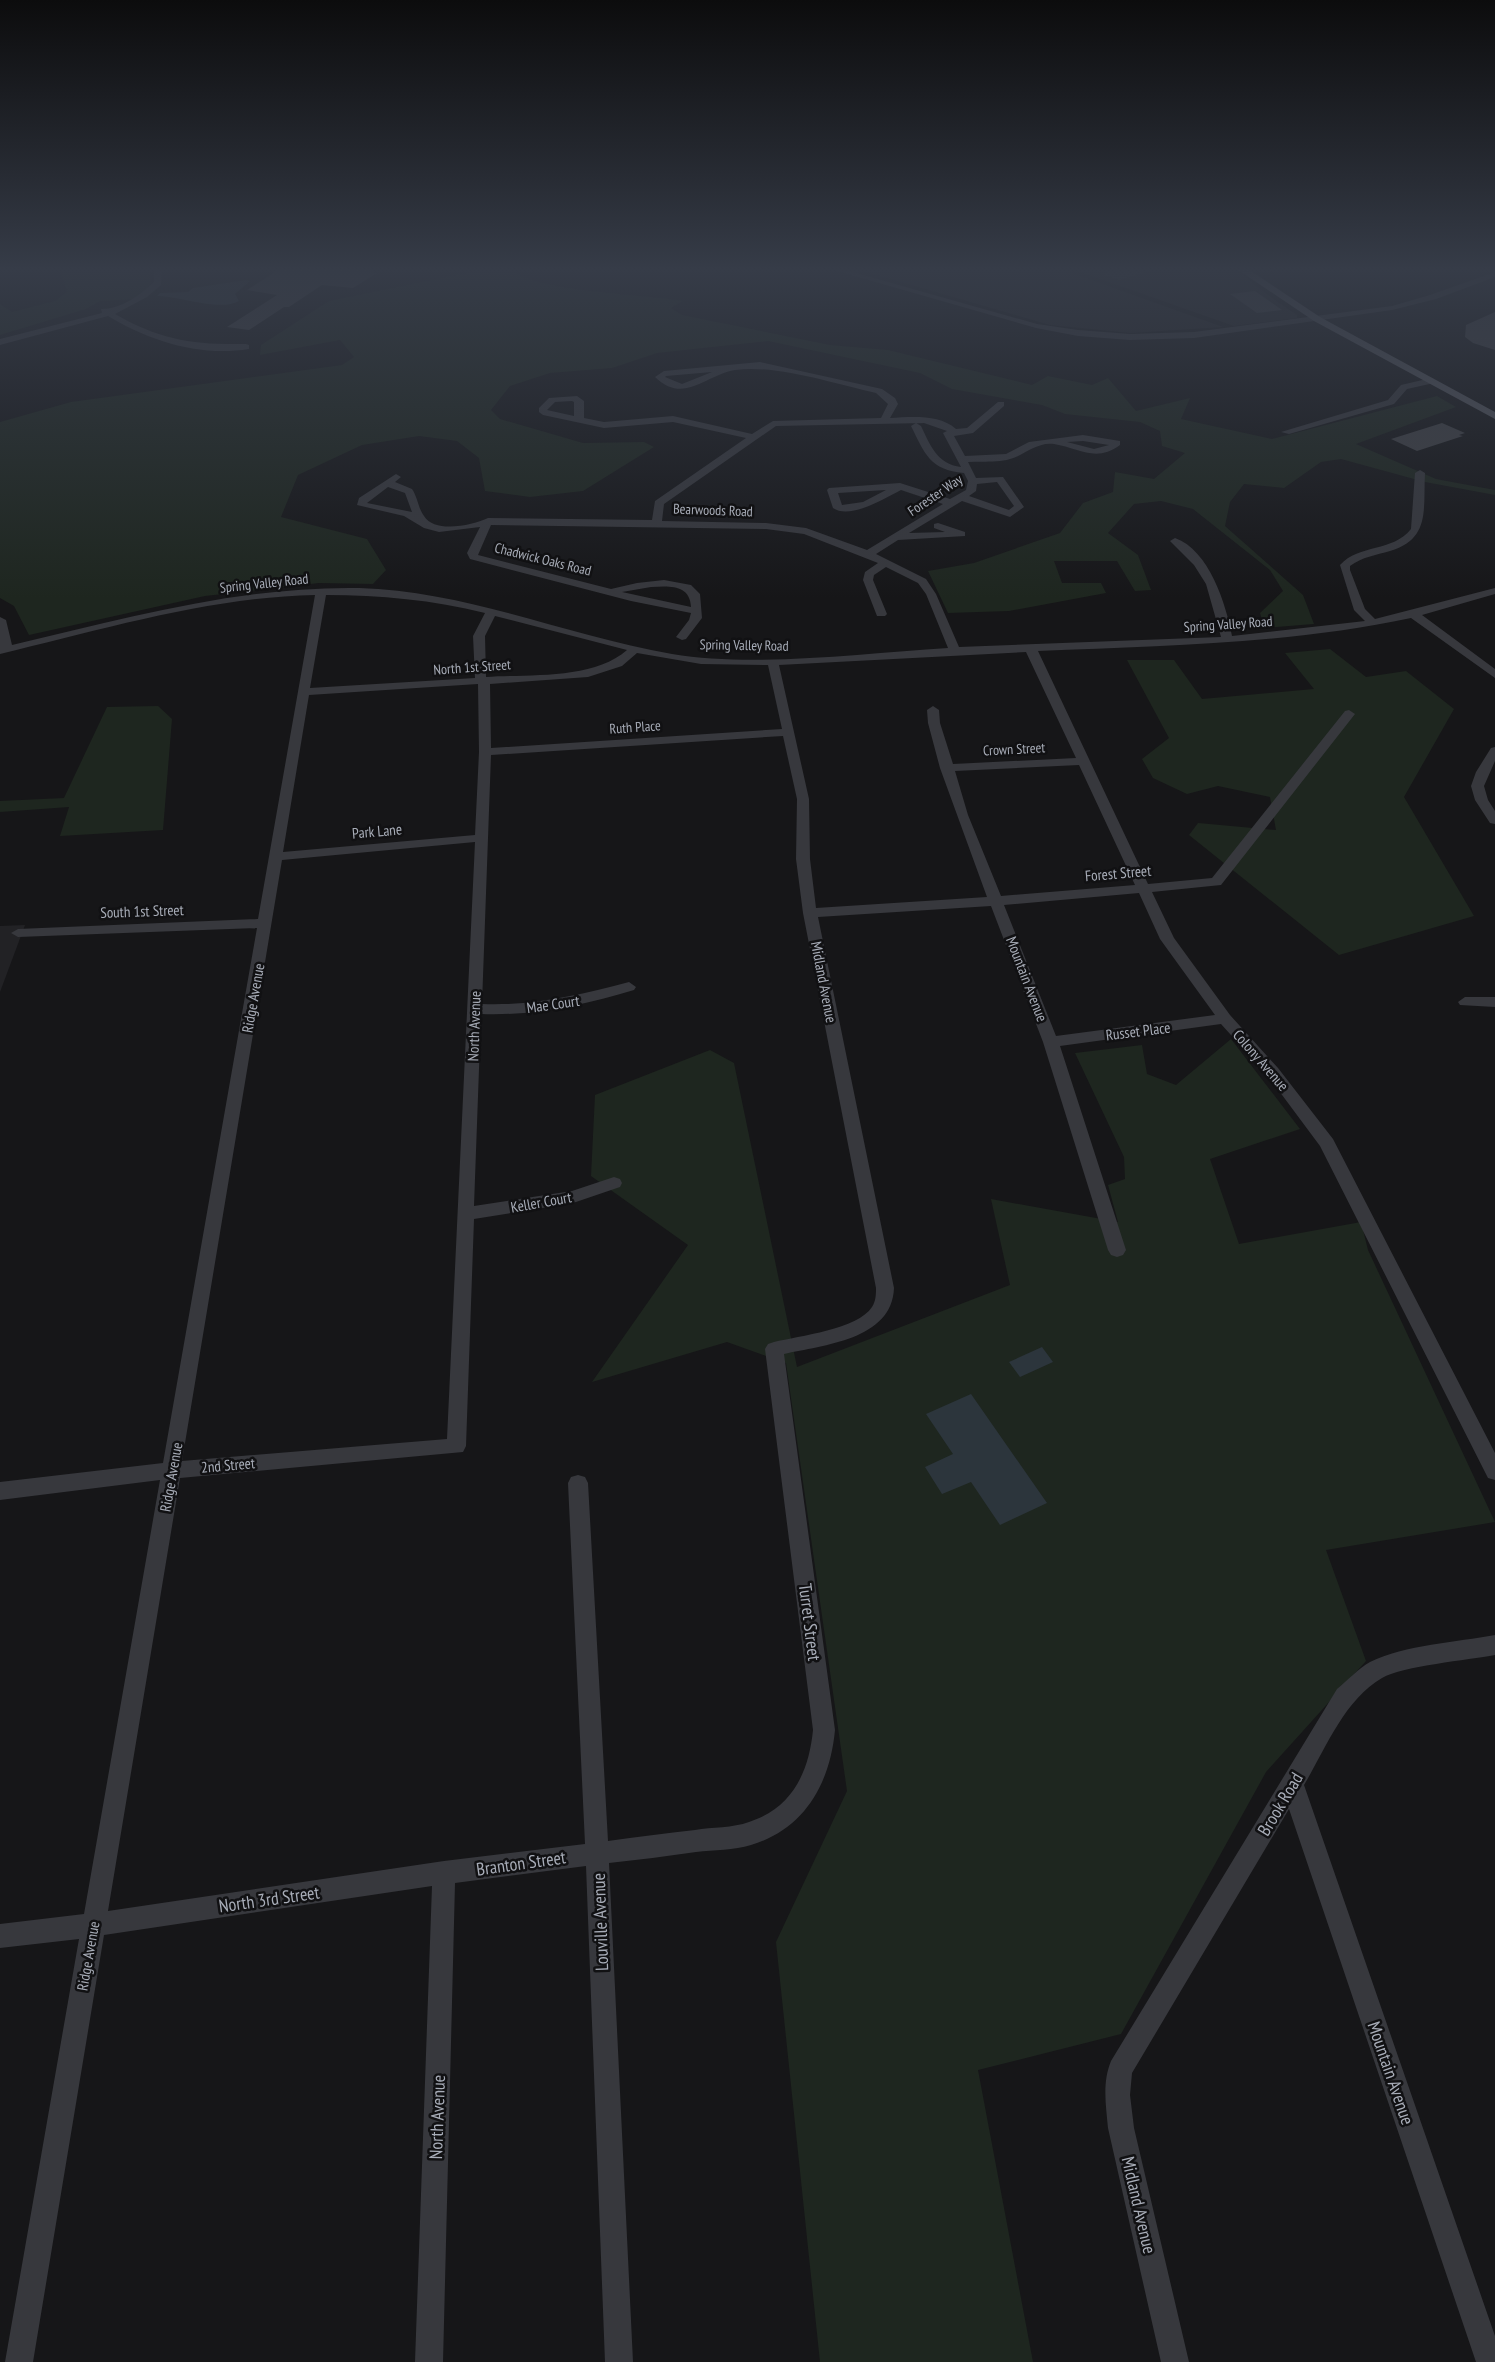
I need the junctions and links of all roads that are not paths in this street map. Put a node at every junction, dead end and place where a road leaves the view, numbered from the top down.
1 (659, 377) edge
2 (708, 377) edge
3 (816, 377) edge
4 (1424, 377) edge
5 (1431, 381) junction
6 (1001, 404) dead end
7 (1495, 416) edge
8 (579, 420) dead end
9 (884, 421) junction
10 (916, 426) dead end
11 (1286, 432) dead end
12 (955, 433) junction
13 (753, 437) junction
14 (1053, 441) junction
15 (961, 459) junction
16 (967, 470) junction
17 (1420, 473) dead end
18 (396, 477) dead end
19 (973, 481) junction
20 (387, 484) junction
21 (900, 486) junction
22 (956, 500) junction
23 (418, 519) junction
24 (488, 521) junction
25 (657, 523) junction
26 (938, 526) dead end
27 (896, 537) junction
28 (1175, 541) dead end
29 (868, 554) junction
30 (886, 562) junction
31 (609, 591) junction
32 (1495, 591) edge
33 (321, 592) junction
34 (696, 611) junction
35 (491, 613) junction
36 (881, 614) dead end
37 (1413, 614) junction
38 (0, 621) edge
39 (1373, 623) junction
40 (682, 637) dead end
41 (1227, 640) junction
42 (1030, 647) junction
43 (3, 650) edge
44 (634, 650) junction
45 (955, 651) junction
46 (773, 662) junction
47 (1495, 675) edge
48 (484, 682) junction
49 (304, 692) junction
50 (933, 710) dead end
51 (1349, 714) dead end
52 (787, 732) junction
53 (485, 752) junction
54 (1495, 752) edge
55 (1082, 761) junction
56 (946, 768) junction
57 (1495, 820) edge
58 (480, 838) junction
59 (276, 857) junction
60 (1141, 887) junction
61 (997, 901) junction
62 (810, 913) junction
63 (266, 923) junction
64 (18, 933) dead end
65 (629, 987) dead end
66 (1466, 1002) dead end
67 (1495, 1002) edge
68 (475, 1009) junction
69 (1225, 1019) junction
70 (1051, 1042) junction
71 (614, 1183) dead end
72 (466, 1214) junction
73 (1117, 1250) dead end
74 (884, 1301) joint
75 (456, 1446) joint
76 (172, 1470) junction
77 (1495, 1472) edge
78 (578, 1482) dead end
79 (0, 1491) edge
80 (1495, 1646) edge
81 (1292, 1784) junction
82 (597, 1853) junction
83 (444, 1873) junction
84 (94, 1925) junction
85 (0, 1936) edge
86 (1131, 2050) joint
87 (19, 2362) edge
88 (429, 2362) edge
89 (619, 2362) edge
90 (1175, 2362) edge
91 (1490, 2362) edge

1 - 2 street
3 - 9 street
4 - 5 main road
5 - 7 main road
5 - 11 street
6 - 12 street
8 - 13 street
9 - 12 street
9 - 13 street
10 - 16 street
12 - 15 street, Forester Way
13 - 25 street
14 - 14 street
14 - 15 street
15 - 16 street, Forester Way
16 - 19 street, Forester Way
17 - 39 street
18 - 20 street, Bearwoods Road
19 - 22 street, Forester Way
19 - 22 street
20 - 23 street
20 - 23 street, Bearwoods Road
21 - 21 street
21 - 22 street
22 - 27 street, Forester Way
23 - 24 street, Bearwoods Road
24 - 25 street, Bearwoods Road
24 - 31 street, Chadwick Oaks Road
25 - 29 street, Bearwoods Road
26 - 27 street
27 - 29 street, Forester Way
28 - 41 street
29 - 30 street, Bearwoods Road
30 - 36 street
30 - 45 street, Bearwoods Road
31 - 34 street
31 - 34 street
32 - 37 street, Spring Valley Road
33 - 35 street, Spring Valley Road
33 - 43 street, Spring Valley Road
33 - 49 street, Ridge Avenue
34 - 40 street
35 - 44 street, Spring Valley Road
35 - 48 street, North Avenue
37 - 39 street, Spring Valley Road
37 - 47 street
38 - 43 street
39 - 41 street, Spring Valley Road
41 - 42 street, Spring Valley Road
42 - 45 street, Spring Valley Road
42 - 55 street, Colony Avenue
44 - 46 street, Spring Valley Road
44 - 48 street, North 1st Street
45 - 46 street, Spring Valley Road
46 - 52 street, Midland Avenue
48 - 49 street, North 1st Street
48 - 53 street, North Avenue
49 - 59 street, Ridge Avenue
50 - 56 street, Mountain Avenue
51 - 60 street, Forest Street
52 - 53 street, Ruth Place
52 - 62 street, Midland Avenue
53 - 58 street, North Avenue
54 - 57 street
55 - 56 street, Crown Street
55 - 60 street, Colony Avenue
56 - 61 street, Mountain Avenue
58 - 59 street, Park Lane
58 - 68 street, North Avenue
59 - 63 street, Ridge Avenue
60 - 61 street, Forest Street
60 - 69 street, Colony Avenue
61 - 62 street, Forest Street
61 - 70 street, Mountain Avenue
62 - 74 street, Midland Avenue
63 - 64 street, South 1st Street
63 - 76 street, Ridge Avenue
65 - 68 street, Mae Court
66 - 67 street
68 - 72 street, North Avenue
69 - 70 street, Russet Place
69 - 77 street, Colony Avenue
70 - 73 street, Mountain Avenue
71 - 72 street, Keller Court
72 - 75 street, North Avenue
74 - 82 street, Turret Street
75 - 76 street, 2nd Street
76 - 79 street, 2nd Street
76 - 84 street, Ridge Avenue
78 - 82 street, Louville Avenue
80 - 81 street, Brook Road
81 - 86 street, Brook Road
81 - 91 street, Mountain Avenue
82 - 83 street, Branton Street
82 - 89 street, Louville Avenue
83 - 84 street, North 3rd Street
83 - 88 street, North Avenue
84 - 85 street, North 3rd Street
84 - 87 street, Ridge Avenue
86 - 90 street, Midland Avenue

